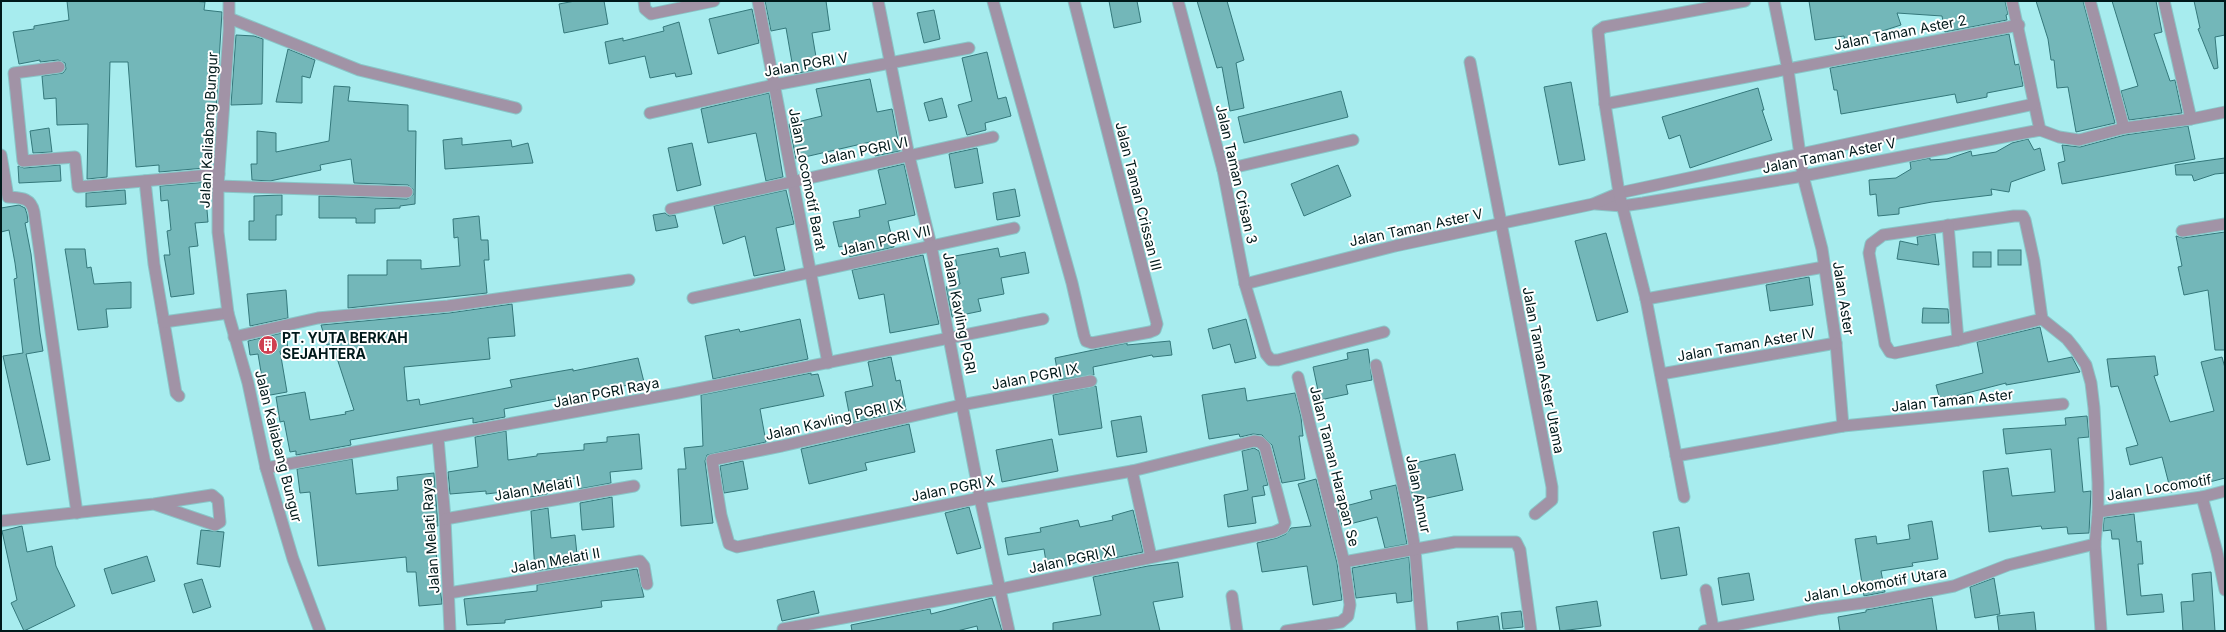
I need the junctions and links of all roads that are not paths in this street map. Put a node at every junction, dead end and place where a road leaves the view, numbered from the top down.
1 (229, 1) edge
2 (714, 1) edge
3 (758, 1) edge
4 (878, 1) edge
5 (993, 1) edge
6 (1074, 1) edge
7 (1178, 1) edge
8 (1745, 1) edge
9 (1774, 1) edge
10 (2012, 1) edge
11 (2090, 1) edge
12 (2164, 1) edge
13 (644, 5) edge
14 (229, 18) junction
15 (2019, 25) junction
16 (969, 48) dead end
17 (1470, 62) dead end
18 (892, 64) junction
19 (59, 67) dead end
20 (1788, 70) junction
21 (774, 85) junction
22 (1605, 104) junction
23 (2034, 104) junction
24 (516, 108) dead end
25 (2225, 112) edge
26 (650, 113) dead end
27 (2191, 119) junction
28 (2124, 128) junction
29 (2040, 130) junction
30 (993, 137) dead end
31 (1353, 140) dead end
32 (1, 155) edge
33 (1801, 155) junction
34 (909, 156) junction
35 (1223, 170) junction
36 (220, 174) junction
37 (1803, 176) junction
38 (793, 180) junction
39 (145, 181) junction
40 (218, 186) junction
41 (407, 192) dead end
42 (1619, 193) junction
43 (4, 198) edge
44 (1593, 204) junction
45 (1622, 206) junction
46 (671, 208) dead end
47 (1500, 224) junction
48 (2225, 224) edge
49 (1948, 225) junction
50 (1014, 228) dead end
51 (2182, 231) dead end
52 (931, 245) junction
53 (1824, 267) junction
54 (810, 274) junction
55 (628, 280) dead end
56 (1245, 284) junction
57 (693, 298) dead end
58 (1646, 299) junction
59 (228, 313) junction
60 (1043, 319) dead end
61 (2042, 319) junction
62 (164, 322) junction
63 (1384, 332) dead end
64 (234, 337) junction
65 (950, 337) junction
66 (1958, 340) junction
67 (1836, 343) junction
68 (828, 364) junction
69 (1376, 365) dead end
70 (1661, 374) junction
71 (1298, 377) dead end
72 (1091, 381) dead end
73 (179, 396) dead end
74 (2063, 404) dead end
75 (961, 405) junction
76 (1843, 426) junction
77 (438, 438) junction
78 (1265, 447) joint
79 (1676, 456) junction
80 (712, 460) joint
81 (266, 468) junction
82 (1132, 471) junction
83 (634, 486) dead end
84 (2225, 491) edge
85 (1684, 497) dead end
86 (2202, 497) junction
87 (980, 498) junction
88 (154, 504) junction
89 (2098, 512) junction
90 (77, 513) junction
91 (1535, 514) dead end
92 (445, 519) junction
93 (1, 521) edge
94 (2095, 544) junction
95 (1415, 550) junction
96 (1151, 557) junction
97 (1344, 562) junction
98 (647, 584) dead end
99 (1001, 589) junction
100 (1706, 590) dead end
101 (2225, 590) edge
102 (449, 593) junction
103 (1232, 596) dead end
104 (783, 629) dead end
105 (1709, 630) edge
106 (320, 631) edge
107 (450, 631) edge
108 (1009, 631) edge
109 (1237, 631) edge
110 (1286, 631) edge
111 (1422, 631) edge
112 (1531, 631) edge
113 (2101, 631) edge

1 - 14 street, Jalan Kaliabang Bungur
2 - 13 street
3 - 21 street, Jalan Locomotif Barat
4 - 18 street, Jalan Kavling PGRI
5 - 6 street, Jalan Taman Crissan III
7 - 35 street, Jalan Taman Crisan 3
8 - 22 street
9 - 20 street
10 - 15 street
11 - 28 street
12 - 27 street
14 - 24 street
14 - 36 street, Jalan Kaliabang Bungur
15 - 20 street, Jalan Taman Aster 2
15 - 23 street
16 - 18 street, Jalan PGRI V
17 - 47 street
18 - 21 street, Jalan PGRI V
18 - 34 street, Jalan Kavling PGRI
19 - 39 street
20 - 22 street
20 - 33 street
21 - 26 street, Jalan PGRI V
21 - 38 street, Jalan Locomotif Barat
22 - 42 street
23 - 29 street
23 - 33 street, Jalan Taman Aster V
25 - 27 street
27 - 28 street
28 - 29 street
29 - 37 street, Jalan Taman Aster V
30 - 34 street, Jalan PGRI VI
31 - 35 street
32 - 43 street
33 - 37 street, Jalan Aster
33 - 42 street, Jalan Taman Aster V
34 - 38 street, Jalan PGRI VI
34 - 52 street, Jalan Kavling PGRI
35 - 56 street, Jalan Taman Crisan 3
36 - 39 street
36 - 40 street, Jalan Kaliabang Bungur
37 - 45 street, Jalan Taman Aster V
37 - 53 street, Jalan Aster
38 - 46 street, Jalan PGRI VI
38 - 54 street, Jalan Locomotif Barat
39 - 62 street
40 - 41 street
40 - 59 street, Jalan Kaliabang Bungur
42 - 44 street, Jalan Taman Aster V
42 - 45 street
43 - 90 street
44 - 45 street, Jalan Taman Aster V
44 - 47 street, Jalan Taman Aster V
45 - 58 street
47 - 56 street, Jalan Taman Aster V
47 - 91 street, Jalan Taman Aster Utama
48 - 51 street
49 - 61 street
49 - 66 street
49 - 66 street
50 - 52 street, Jalan PGRI VII
52 - 54 street, Jalan PGRI VII
52 - 65 street, Jalan Kavling PGRI
53 - 58 street
53 - 67 street, Jalan Aster
54 - 57 street, Jalan PGRI VII
54 - 68 street, Jalan Locomotif Barat
55 - 64 street
56 - 63 street, Jalan Taman Crisan 3
58 - 70 street
59 - 62 street
59 - 64 street, Jalan Kaliabang Bungur
60 - 65 street, Jalan PGRI Raya
61 - 66 street
61 - 89 street
62 - 73 street
64 - 81 street, Jalan Kaliabang Bungur
65 - 68 street, Jalan PGRI Raya
65 - 75 street, Jalan Kavling PGRI
67 - 70 street, Jalan Taman Aster IV
67 - 76 street, Jalan Aster
68 - 77 street, Jalan PGRI Raya
69 - 95 street, Jalan Annur
70 - 79 street
71 - 97 street, Jalan Taman Harapan Se
72 - 75 street, Jalan PGRI IX
74 - 76 street, Jalan Taman Aster
75 - 80 street, Jalan Kavling PGRI IX
75 - 87 street, Jalan Kavling PGRI
76 - 79 street
77 - 81 street, Jalan PGRI Raya
77 - 92 street, Jalan Melati Raya
78 - 82 street, Jalan PGRI X
78 - 96 street, Jalan PGRI XI
79 - 85 street
80 - 87 street, Jalan PGRI X
81 - 106 street, Jalan Kaliabang Bungur
82 - 87 street, Jalan PGRI X
82 - 96 street
83 - 92 street, Jalan Melati I
84 - 86 street, Jalan Locomotif
86 - 89 street, Jalan Locomotif
86 - 101 street
87 - 99 street, Jalan Kavling PGRI
88 - 88 street
88 - 90 street
89 - 94 street
90 - 93 street
92 - 102 street, Jalan Melati Raya
94 - 105 street, Jalan Lokomotif Utara
94 - 113 street
95 - 97 street, Jalan Taman Harapan Se
95 - 111 street, Jalan Annur
95 - 112 street, Jalan Taman Harapan Se
96 - 99 street, Jalan PGRI XI
97 - 110 street
98 - 102 street, Jalan Melati II
99 - 104 street, Jalan PGRI XI
99 - 108 street, Jalan Kavling PGRI
100 - 105 street
102 - 107 street, Jalan Melati Raya
103 - 109 street

